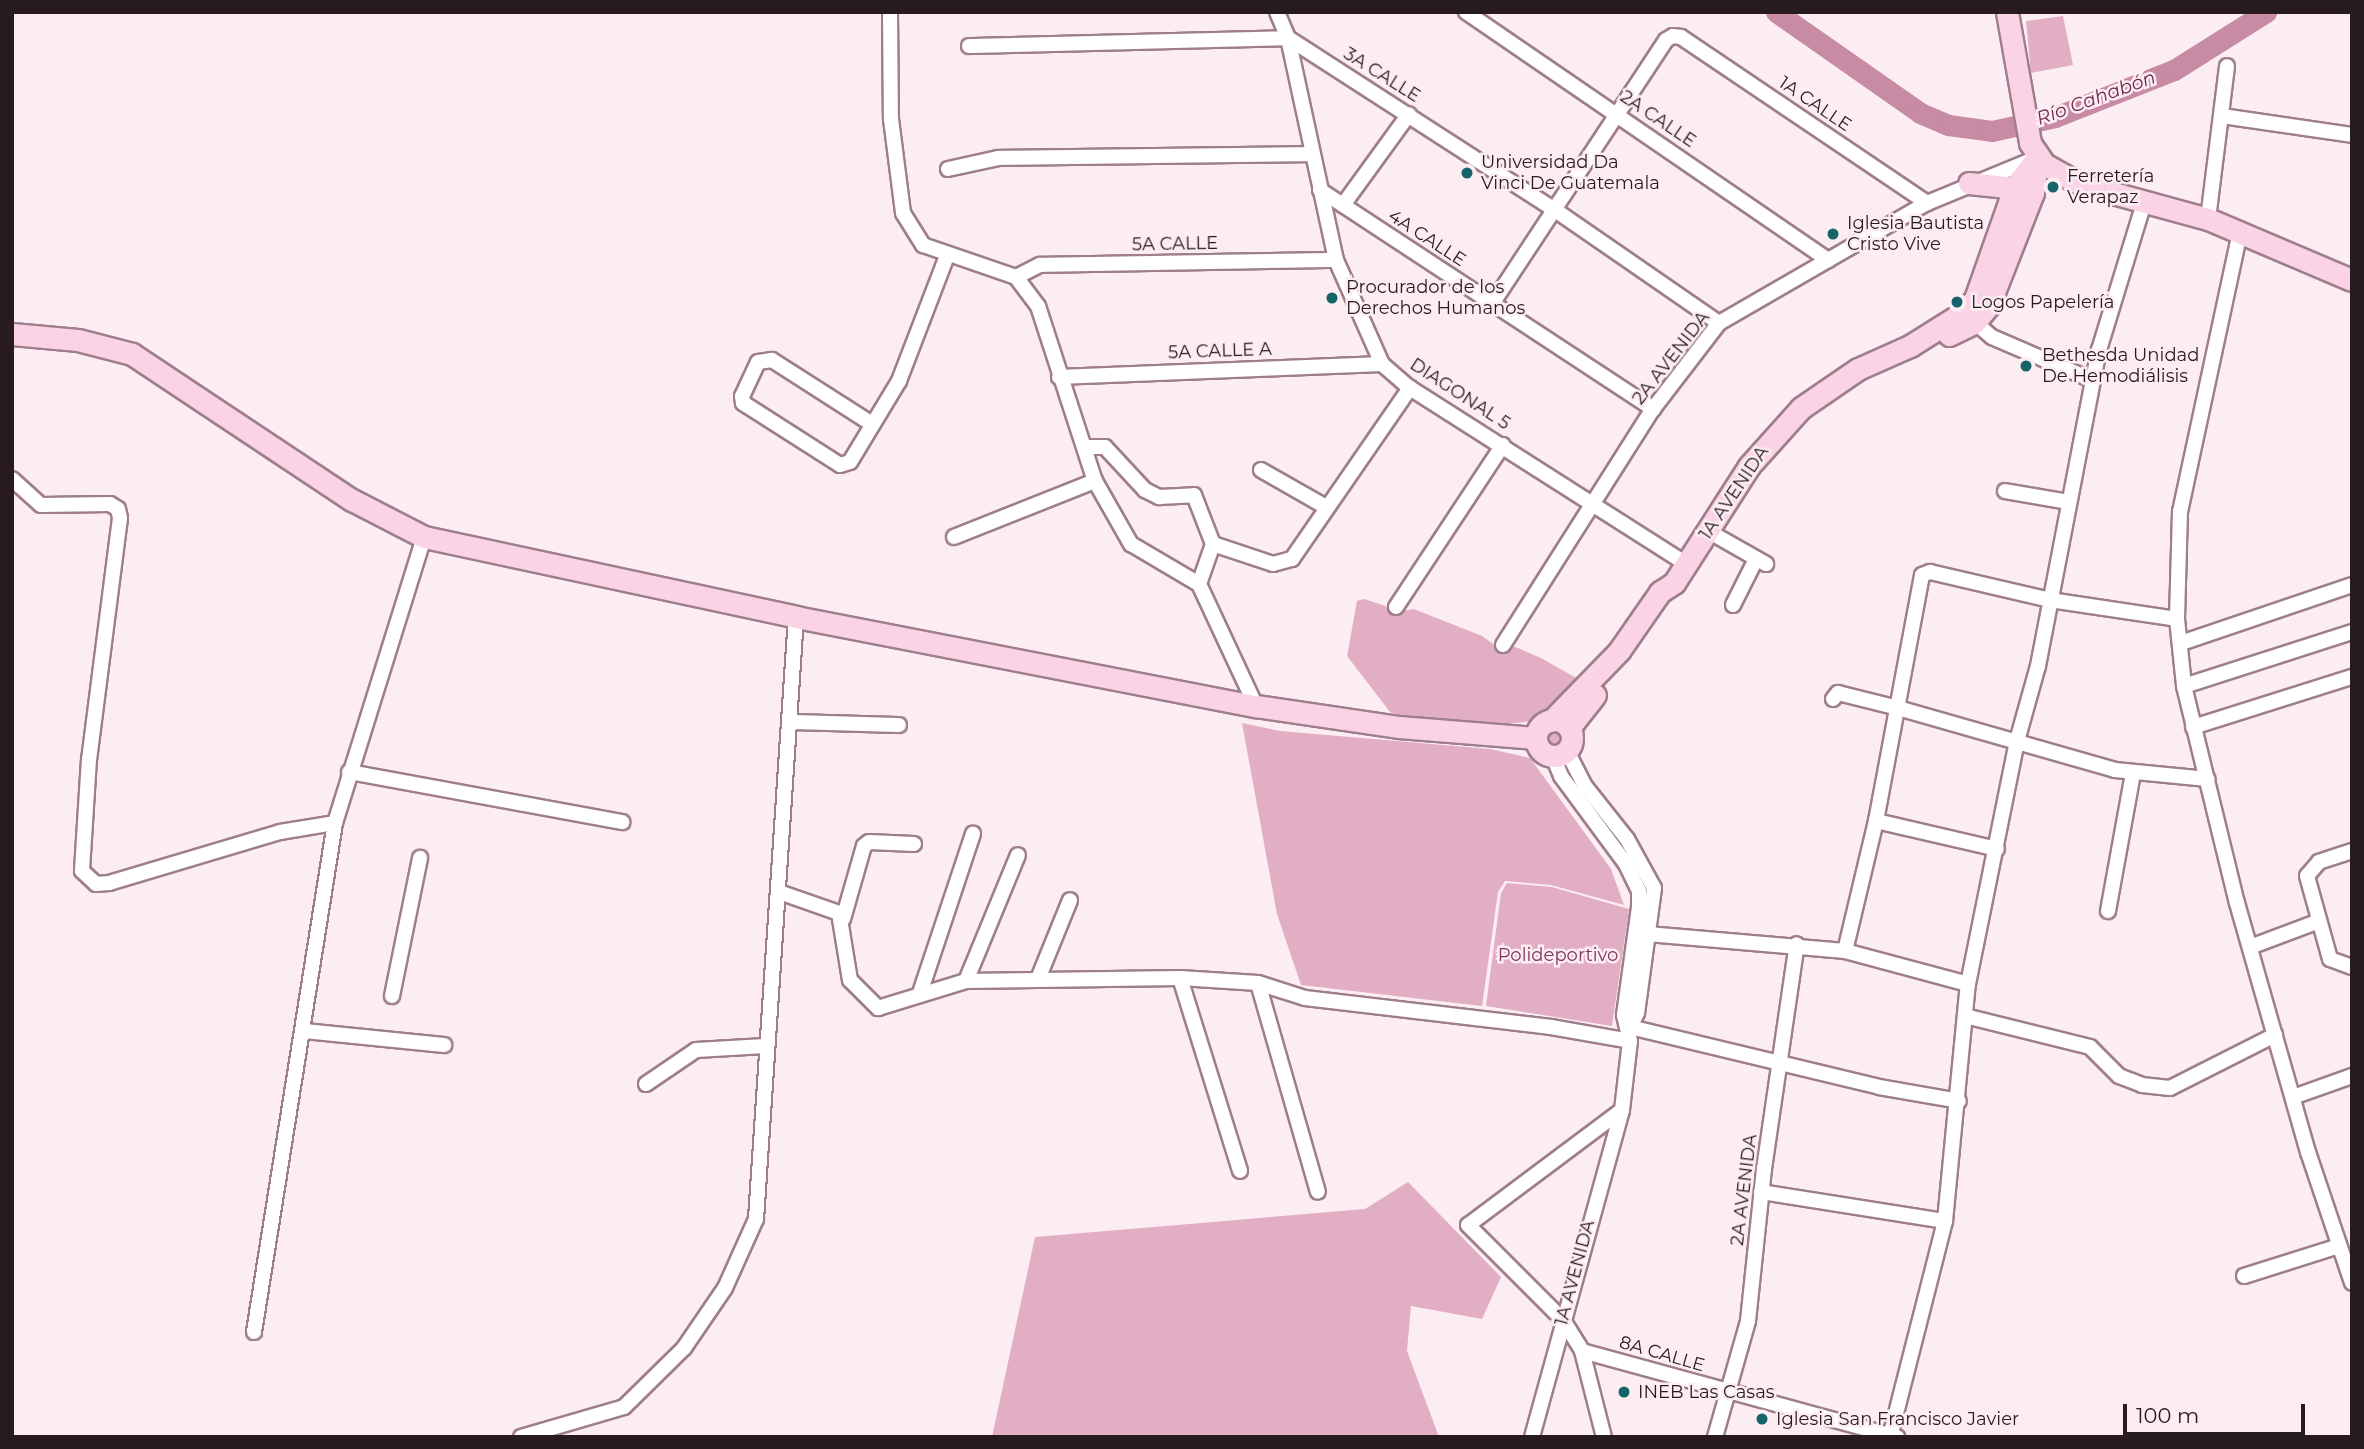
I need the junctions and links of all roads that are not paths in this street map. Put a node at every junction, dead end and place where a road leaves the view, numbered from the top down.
1 (890, 12) edge
2 (1277, 12) edge
3 (1466, 12) edge
4 (2007, 12) edge
5 (1288, 38) junction
6 (969, 46) dead end
7 (2227, 66) dead end
8 (1409, 114) junction
9 (1618, 115) junction
10 (2222, 116) junction
11 (2352, 135) edge
12 (2034, 150) junction
13 (1312, 154) junction
14 (947, 169) dead end
15 (1969, 183) junction
16 (2014, 188) junction
17 (1320, 190) junction
18 (1927, 202) junction
19 (2144, 203) junction
20 (1343, 205) junction
21 (1555, 210) junction
22 (2207, 219) junction
23 (2240, 232) junction
24 (947, 256) junction
25 (1336, 260) junction
26 (1828, 260) junction
27 (1016, 276) junction
28 (2352, 280) edge
29 (1492, 304) junction
30 (1969, 317) junction
31 (1719, 323) junction
32 (12, 334) edge
33 (1381, 364) junction
34 (1059, 377) junction
35 (2092, 380) junction
36 (1410, 388) junction
37 (1653, 410) junction
38 (872, 425) junction
39 (1503, 445) junction
40 (1085, 447) junction
41 (1261, 470) dead end
42 (12, 480) edge
43 (1095, 481) junction
44 (2005, 491) dead end
45 (2069, 502) junction
46 (1593, 503) junction
47 (1326, 508) junction
48 (1707, 531) junction
49 (424, 537) junction
50 (954, 537) dead end
51 (1213, 544) junction
52 (1686, 564) junction
53 (1199, 584) junction
54 (2352, 585) edge
55 (2050, 600) junction
56 (1733, 605) dead end
57 (1396, 607) dead end
58 (796, 617) junction
59 (2177, 619) junction
60 (2352, 632) edge
61 (2181, 643) junction
62 (1503, 645) dead end
63 (2352, 677) edge
64 (2183, 686) junction
65 (1833, 699) dead end
66 (1256, 706) junction
67 (1898, 708) junction
68 (792, 722) junction
69 (1560, 724) junction
70 (899, 725) dead end
71 (2193, 727) junction
72 (1536, 738) junction
73 (2017, 741) junction
74 (1560, 753) junction
75 (349, 772) junction
76 (2133, 773) junction
77 (2208, 779) junction
78 (1876, 821) junction
79 (622, 822) dead end
80 (335, 823) junction
81 (973, 834) dead end
82 (914, 844) dead end
83 (1997, 849) junction
84 (2352, 851) edge
85 (1018, 855) dead end
86 (420, 858) dead end
87 (779, 892) junction
88 (1070, 900) dead end
89 (2108, 911) dead end
90 (843, 919) junction
91 (2319, 921) junction
92 (1643, 933) junction
93 (1797, 944) junction
94 (2250, 947) junction
95 (1845, 951) junction
96 (2352, 967) edge
97 (1180, 978) junction
98 (1038, 979) junction
99 (966, 981) junction
100 (1258, 983) junction
101 (1968, 984) junction
102 (920, 993) junction
103 (393, 996) dead end
104 (1965, 1016) junction
105 (304, 1031) junction
106 (1630, 1034) junction
107 (2275, 1035) junction
108 (444, 1045) dead end
109 (765, 1046) junction
110 (1780, 1062) junction
111 (2352, 1076) edge
112 (646, 1084) dead end
113 (2293, 1097) junction
114 (1959, 1101) junction
115 (1622, 1110) junction
116 (1240, 1171) dead end
117 (1318, 1192) dead end
118 (1761, 1192) junction
119 (1945, 1221) junction
120 (2339, 1246) junction
121 (2244, 1276) dead end
122 (2352, 1283) edge
123 (1563, 1320) junction
124 (254, 1332) dead end
125 (1582, 1351) junction
126 (1728, 1392) junction
127 (1893, 1436) edge
128 (521, 1437) edge
129 (1532, 1437) edge
130 (1604, 1437) edge
131 (1715, 1437) edge

1 - 24 street
2 - 5 street, DIAGONAL 5
3 - 9 street, 2A CALLE
4 - 12 main road
5 - 6 street
5 - 8 street, 3A CALLE
5 - 13 street, DIAGONAL 5
7 - 10 street
8 - 20 street
8 - 21 street, 3A CALLE
9 - 18 street, 1A CALLE
9 - 21 street
9 - 26 street, 2A CALLE
10 - 11 street
10 - 22 street
12 - 15 street, 2A AVENIDA
12 - 16 main road
12 - 19 main road
12 - 30 main road
13 - 14 street
13 - 17 street, DIAGONAL 5
15 - 16 main road
15 - 18 street, 2A AVENIDA
16 - 30 main road
17 - 20 street, 4A CALLE
17 - 25 street, DIAGONAL 5
18 - 26 street, 2A AVENIDA
19 - 22 main road
19 - 35 street
20 - 29 street, 4A CALLE
21 - 29 street
21 - 31 street, 3A CALLE
22 - 23 main road
23 - 28 main road
23 - 59 street
24 - 27 street
24 - 38 street
25 - 27 street, 5A CALLE
25 - 33 street, DIAGONAL 5
26 - 31 street, 2A AVENIDA
27 - 34 street
29 - 37 street, 4A CALLE
30 - 35 street
30 - 48 main road, 1A AVENIDA
31 - 37 street, 2A AVENIDA
32 - 49 main road
33 - 34 street, 5A CALLE A
33 - 36 street, DIAGONAL 5
34 - 40 street
35 - 45 street
36 - 39 street, DIAGONAL 5
36 - 47 street
37 - 46 street, 2A AVENIDA
38 - 38 street
39 - 46 street, DIAGONAL 5
39 - 57 street
40 - 43 street
40 - 51 street
41 - 47 street
42 - 80 street
43 - 50 street
43 - 53 street
44 - 45 street
45 - 55 street
46 - 52 street, DIAGONAL 5
46 - 62 street, 2A AVENIDA
47 - 51 street
48 - 52 main road, 1A AVENIDA
48 - 56 street
49 - 58 main road
49 - 75 street
51 - 53 street
52 - 69 main road, 1A AVENIDA
53 - 66 street
54 - 61 street
55 - 59 street
55 - 67 street
55 - 73 street
58 - 66 main road
58 - 68 street
59 - 61 street
60 - 64 street
61 - 64 street
63 - 71 street
64 - 71 street
65 - 67 street
66 - 72 main road
67 - 73 street
67 - 78 street
68 - 70 street
68 - 87 street
69 - 72 main road
69 - 74 main road
71 - 77 street
72 - 74 main road
73 - 76 street
73 - 83 street
74 - 92 street, 1A AVENIDA
75 - 79 street
75 - 80 street
76 - 77 street
76 - 89 street
77 - 94 street
78 - 83 street
78 - 95 street
80 - 105 street
81 - 102 street
82 - 90 street
83 - 101 street
84 - 91 street
85 - 99 street
86 - 103 street
87 - 90 street
87 - 109 street
88 - 98 street
90 - 102 street
91 - 94 street
91 - 96 street
92 - 93 street
92 - 106 street, 1A AVENIDA
93 - 95 street
93 - 110 street, 2A AVENIDA
94 - 107 street
95 - 101 street
97 - 98 street
97 - 100 street
97 - 116 street
98 - 99 street
99 - 102 street
100 - 106 street
100 - 117 street
101 - 104 street
104 - 107 street
104 - 114 street
105 - 108 street
105 - 124 street
106 - 110 street
106 - 115 street, 1A AVENIDA
107 - 113 street
109 - 112 street
109 - 128 street
110 - 114 street
110 - 118 street, 2A AVENIDA
111 - 113 street
113 - 120 street
114 - 119 street
115 - 123 street, 1A AVENIDA
115 - 123 street
118 - 119 street
118 - 126 street, 2A AVENIDA
119 - 127 street
120 - 121 street
120 - 122 street
123 - 125 street
123 - 129 street, 1A AVENIDA
125 - 126 street, 8A CALLE
125 - 130 street
126 - 127 street, 8A CALLE
126 - 131 street, 2A AVENIDA

